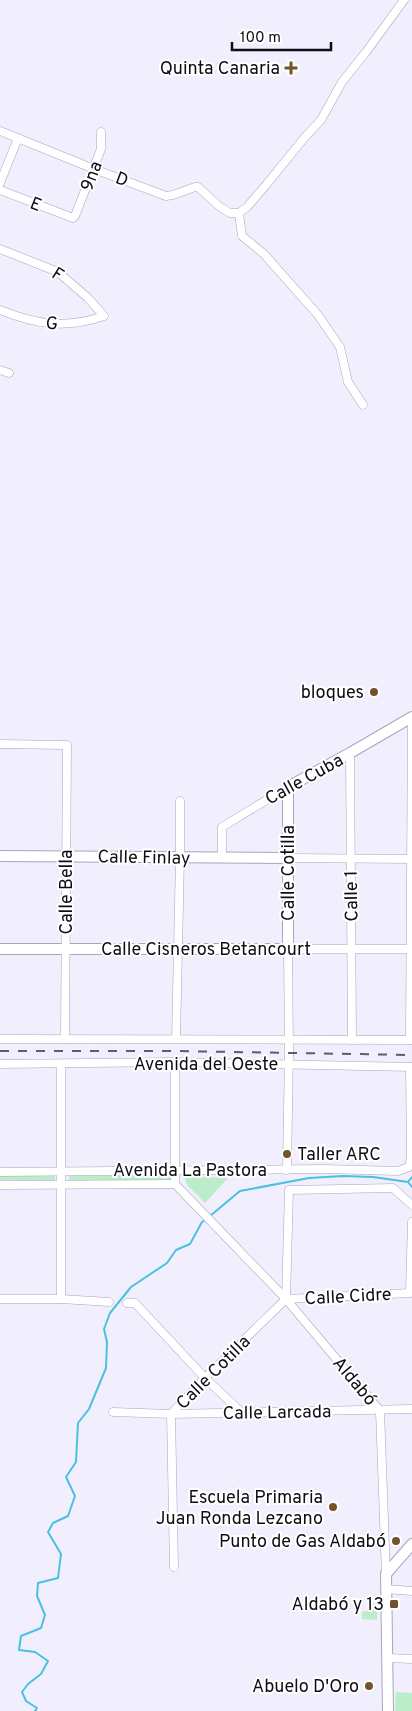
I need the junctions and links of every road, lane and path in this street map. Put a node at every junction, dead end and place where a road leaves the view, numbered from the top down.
1 (404, 0) edge
2 (0, 131) edge
3 (101, 132) dead end
4 (18, 138) junction
5 (94, 169) junction
6 (0, 182) edge
7 (0, 190) edge
8 (238, 213) junction
9 (72, 218) joint
10 (0, 249) edge
11 (0, 310) edge
12 (104, 316) joint
13 (0, 370) edge
14 (9, 374) dead end
15 (364, 405) dead end
16 (412, 717) edge
17 (0, 744) edge
18 (350, 753) junction
19 (411, 772) edge
20 (288, 787) junction
21 (180, 801) dead end
22 (0, 856) edge
23 (66, 856) junction
24 (180, 858) junction
25 (222, 858) junction
26 (288, 858) junction
27 (351, 858) junction
28 (411, 859) edge
29 (179, 948) junction
30 (0, 949) edge
31 (288, 949) junction
32 (352, 949) junction
33 (410, 949) edge
34 (66, 950) junction
35 (0, 1039) edge
36 (65, 1039) junction
37 (176, 1039) junction
38 (289, 1040) junction
39 (352, 1040) junction
40 (411, 1040) edge
41 (175, 1062) junction
42 (0, 1064) edge
43 (61, 1064) junction
44 (289, 1064) junction
45 (411, 1067) edge
46 (176, 1170) junction
47 (287, 1170) junction
48 (61, 1171) junction
49 (0, 1172) edge
50 (0, 1184) edge
51 (61, 1184) junction
52 (176, 1184) junction
53 (412, 1204) edge
54 (412, 1222) edge
55 (0, 1299) edge
56 (61, 1299) junction
57 (286, 1299) junction
58 (109, 1302) dead end
59 (127, 1303) dead end
60 (205, 1378) junction
61 (412, 1409) edge
62 (380, 1411) junction
63 (113, 1412) dead end
64 (241, 1412) junction
65 (171, 1414) junction
66 (412, 1544) edge
67 (174, 1567) dead end
68 (386, 1574) junction
69 (386, 1589) junction
70 (412, 1590) edge
71 (387, 1658) junction
72 (412, 1659) edge
73 (388, 1711) edge

1 - 8 street
2 - 4 street, D
3 - 5 street, 9na
4 - 5 street, D
4 - 6 street
5 - 8 street, D
5 - 9 street, 9na
7 - 9 street, E
8 - 15 street
10 - 12 street, F
11 - 12 street, G
13 - 14 street
16 - 18 street, Calle Cuba
16 - 19 street
17 - 23 street, Calle Bella
18 - 20 street, Calle Cuba
18 - 27 street, Calle 1
19 - 28 street
20 - 25 street, Calle Cuba
20 - 26 street, Calle Cotilla
21 - 24 street
22 - 23 street, Calle Finlay
23 - 24 street, Calle Finlay
23 - 34 street, Calle Bella
24 - 25 street, Calle Finlay
24 - 29 street
25 - 26 street, Calle Finlay
26 - 27 street
26 - 31 street, Calle Cotilla
27 - 28 street
27 - 32 street, Calle 1
28 - 33 street
29 - 31 street, Calle Cisneros Betancourt
29 - 34 street, Calle Cisneros Betancourt
29 - 37 street
30 - 34 street, Calle Cisneros Betancourt
31 - 32 street, Calle Cisneros Betancourt
31 - 38 street, Calle Cotilla
32 - 33 street, Calle Cisneros Betancourt
32 - 39 street, Calle 1
33 - 40 street
34 - 36 street, Calle Bella
35 - 36 street, Avenida del Oeste
36 - 37 street, Avenida del Oeste
37 - 38 street, Avenida del Oeste
38 - 39 street, Avenida del Oeste
38 - 44 street, Calle Cotilla
39 - 40 street, Avenida del Oeste
41 - 43 street, Avenida del Oeste
41 - 44 street, Avenida del Oeste
41 - 46 street
42 - 43 street, Avenida del Oeste
43 - 48 street
44 - 45 street, Avenida del Oeste
44 - 47 street, Calle Cotilla
45 - 47 street, Avenida La Pastora
46 - 47 street, Avenida La Pastora
46 - 48 street, Avenida La Pastora
46 - 52 street
48 - 49 street, Avenida La Pastora
48 - 51 street
50 - 51 street, Avenida La Pastora
51 - 52 street, Avenida La Pastora
51 - 56 street
52 - 57 street, Aldabó
53 - 57 street, Avenida La Pastora
54 - 57 street, Calle Cidre
55 - 56 street
56 - 58 street
57 - 60 street, Calle Cotilla
57 - 62 street, Aldabó
59 - 60 street
60 - 64 street
60 - 65 street, Calle Cotilla
61 - 62 street, Calle Larcada
62 - 64 street, Calle Larcada
62 - 68 street, Aldabó
63 - 65 street, Calle Larcada
64 - 65 street, Calle Larcada
65 - 67 street, Calle Cotilla
66 - 68 street
68 - 69 street, Aldabó
69 - 70 street
69 - 71 street, Aldabó
71 - 72 street
71 - 73 street, Aldabó

